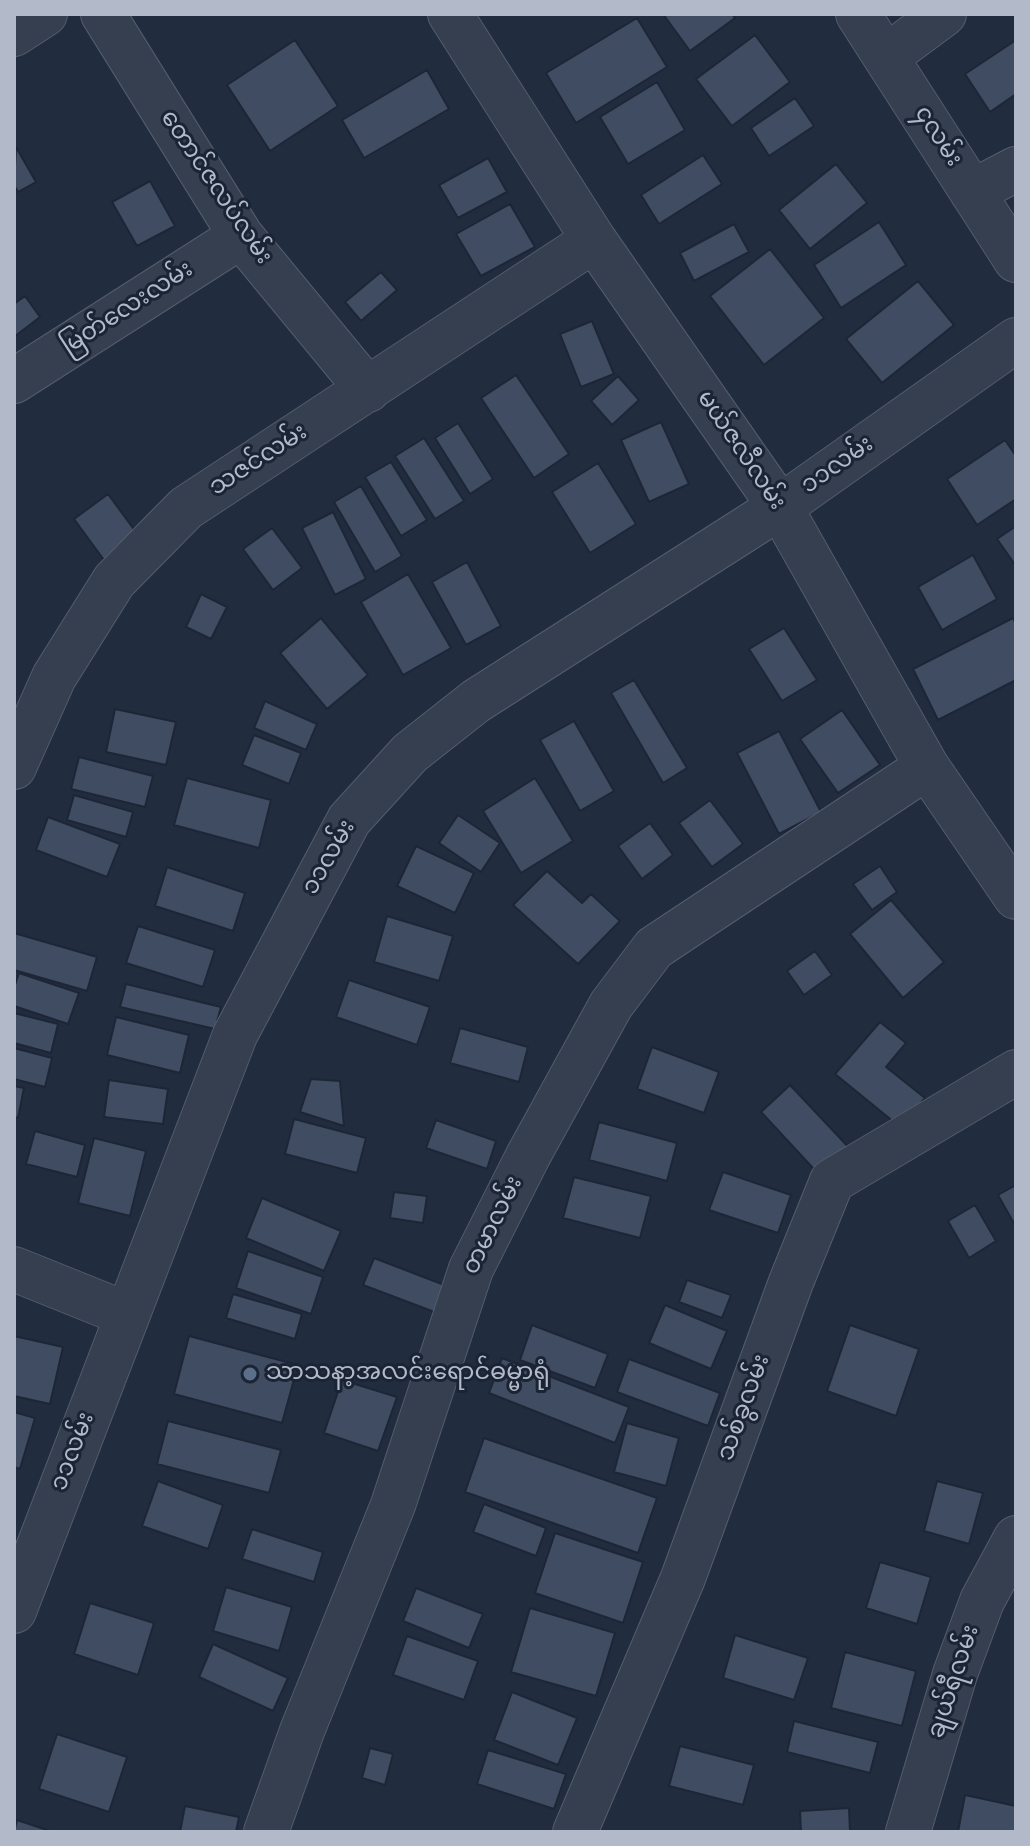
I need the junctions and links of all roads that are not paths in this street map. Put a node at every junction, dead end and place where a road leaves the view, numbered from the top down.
1 (45, 14) edge
2 (103, 14) edge
3 (450, 14) edge
4 (858, 14) edge
5 (944, 14) edge
6 (14, 34) edge
7 (886, 57) junction
8 (1016, 169) edge
9 (972, 192) junction
10 (241, 236) junction
11 (594, 240) junction
12 (1016, 260) edge
13 (1016, 340) edge
14 (14, 381) edge
15 (368, 390) junction
16 (780, 507) junction
17 (14, 767) edge
18 (927, 767) junction
19 (1016, 897) edge
20 (1016, 1072) edge
21 (14, 1269) edge
22 (126, 1314) junction
23 (1016, 1538) edge
24 (14, 1611) edge
25 (266, 1832) edge
26 (575, 1832) edge
27 (908, 1832) edge

1 - 6 street
2 - 10 street, တောင်ဇလပ်လမ်း
3 - 11 street, မယ်ဇလီလမ်း
4 - 7 street, ၄လမ်း
5 - 7 street
7 - 9 street, ၄လမ်း
8 - 9 street
9 - 12 street, ၄လမ်း
10 - 14 street, မြတ်လေးလမ်း
10 - 15 street, တောင်ဇလပ်လမ်း
11 - 15 street, သဇင်လမ်း
11 - 16 street, မယ်ဇလီလမ်း
13 - 16 street, ၁၁လမ်း
15 - 17 street, သဇင်လမ်း
16 - 18 street, မယ်ဇလီလမ်း
16 - 22 street, ၁၁လမ်း
18 - 19 street, မယ်ဇလီလမ်း
18 - 25 street, တမာလမ်း
20 - 26 street, သစ်ခွလမ်း
21 - 22 street
22 - 24 street, ၁၁လမ်း
23 - 27 street, ချယ်ရီလမ်း

